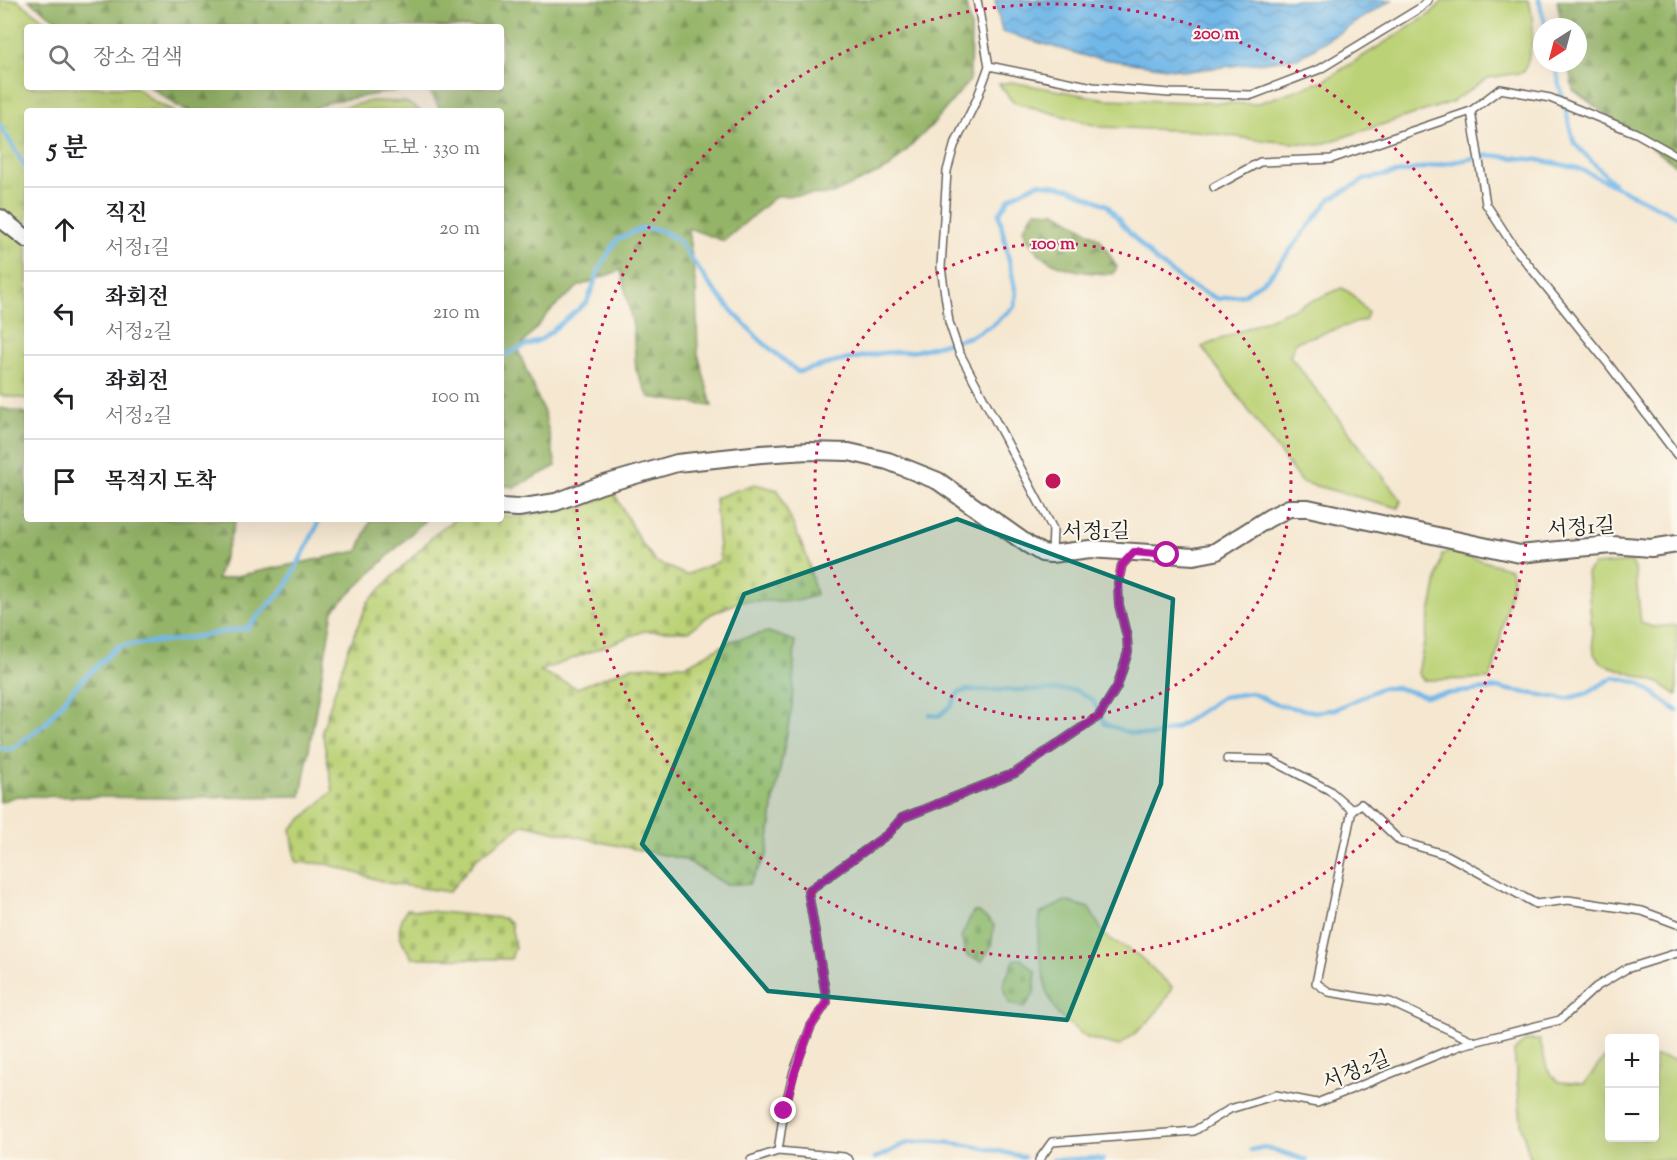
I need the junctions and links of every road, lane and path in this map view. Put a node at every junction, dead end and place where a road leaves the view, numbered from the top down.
1 (977, 0) edge
2 (1428, 0) edge
3 (989, 66) junction
4 (1471, 111) junction
5 (1677, 156) edge
6 (1214, 187) dead end
7 (0, 219) edge
8 (24, 237) edge
9 (1677, 454) edge
10 (504, 507) edge
11 (1677, 543) edge
12 (1134, 552) junction
13 (1051, 554) junction
14 (1227, 759) dead end
15 (1352, 810) junction
16 (1677, 924) edge
17 (1677, 953) edge
18 (1475, 1042) junction
19 (778, 1151) junction
20 (751, 1160) edge
21 (849, 1160) edge
22 (1039, 1160) edge

1 - 3 lane
2 - 3 lane
3 - 13 lane, 서정1길
4 - 5 lane
4 - 6 lane
4 - 9 lane
7 - 8 street
10 - 13 street
11 - 12 street, 서정1길
12 - 13 street, 서정1길
12 - 19 lane
14 - 15 lane
15 - 16 lane
15 - 18 lane
17 - 18 lane, 서정2길
18 - 22 lane, 서정2길
19 - 20 lane
19 - 21 lane

